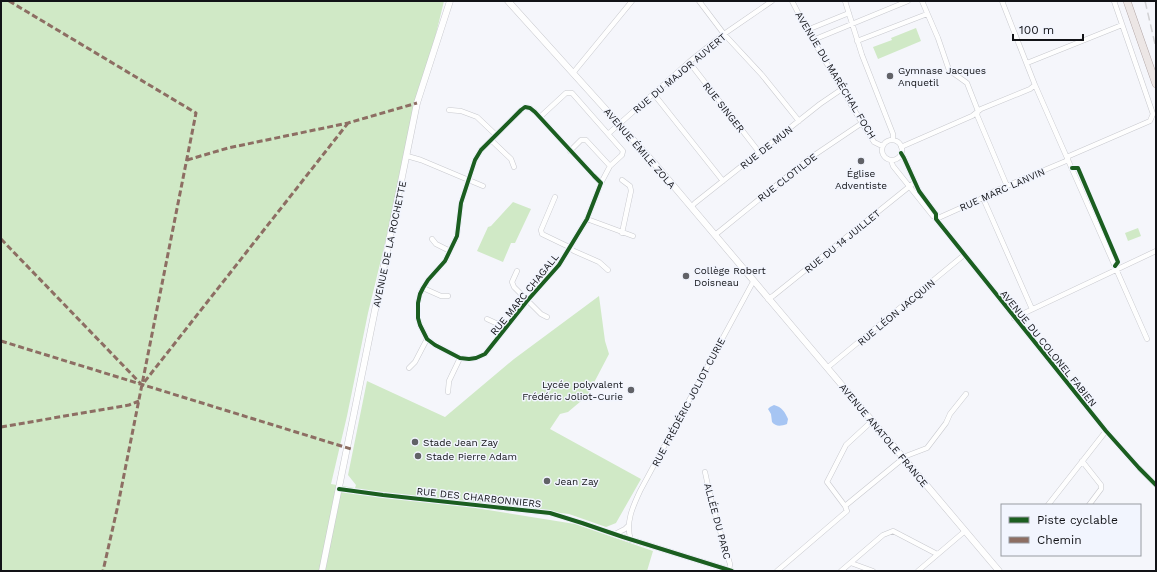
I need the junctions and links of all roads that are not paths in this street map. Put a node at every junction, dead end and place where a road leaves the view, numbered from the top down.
1 (450, 1) edge
2 (508, 1) edge
3 (632, 1) edge
4 (699, 1) edge
5 (772, 1) edge
6 (792, 1) edge
7 (845, 1) edge
8 (908, 1) edge
9 (922, 1) edge
10 (1002, 1) edge
11 (1114, 1) edge
12 (1127, 1) edge
13 (849, 13) junction
14 (927, 14) junction
15 (853, 23) junction
16 (1122, 25) junction
17 (807, 30) junction
18 (724, 34) junction
19 (813, 40) junction
20 (857, 41) junction
21 (688, 62) junction
22 (1027, 63) junction
23 (573, 73) junction
24 (1156, 84) edge
25 (1035, 85) junction
26 (842, 89) junction
27 (653, 93) junction
28 (449, 110) dead end
29 (978, 111) junction
30 (540, 117) junction
31 (799, 121) junction
32 (862, 123) junction
33 (619, 124) junction
34 (608, 134) junction
35 (496, 135) junction
36 (491, 140) junction
37 (893, 140) junction
38 (882, 146) junction
39 (902, 147) junction
40 (570, 151) junction
41 (759, 152) junction
42 (901, 153) junction
43 (407, 156) junction
44 (1067, 158) junction
45 (891, 160) junction
46 (610, 166) junction
47 (514, 167) dead end
48 (469, 180) junction
49 (622, 180) dead end
50 (722, 181) junction
51 (915, 182) junction
52 (601, 183) junction
53 (483, 186) dead end
54 (1007, 186) junction
55 (911, 188) junction
56 (555, 197) dead end
57 (983, 198) junction
58 (691, 207) junction
59 (936, 218) junction
60 (587, 219) junction
61 (622, 233) junction
62 (715, 235) junction
63 (633, 236) dead end
64 (432, 239) dead end
65 (570, 248) junction
66 (1156, 251) edge
67 (450, 252) junction
68 (964, 255) junction
69 (608, 270) dead end
70 (1116, 270) junction
71 (516, 271) dead end
72 (753, 282) junction
73 (423, 288) junction
74 (448, 296) dead end
75 (768, 299) junction
76 (527, 301) junction
77 (1032, 309) junction
78 (547, 316) dead end
79 (1014, 318) junction
80 (486, 319) dead end
81 (504, 330) junction
82 (427, 339) junction
83 (1147, 339) dead end
84 (460, 358) junction
85 (409, 368) dead end
86 (827, 368) junction
87 (448, 392) dead end
88 (966, 394) dead end
89 (872, 421) junction
90 (1106, 431) junction
91 (904, 458) junction
92 (1082, 461) junction
93 (705, 472) dead end
94 (1156, 485) edge
95 (339, 489) junction
96 (1049, 504) edge
97 (1090, 504) edge
98 (845, 506) junction
99 (629, 525) junction
100 (965, 531) junction
101 (615, 534) junction
102 (631, 540) junction
103 (937, 554) junction
104 (851, 562) junction
105 (322, 571) edge
106 (731, 571) edge
107 (777, 571) edge
108 (841, 571) edge
109 (873, 571) edge
110 (918, 571) edge
111 (999, 571) edge

1 - 43 main road, AVENUE DE LA ROCHETTE
2 - 23 main road, AVENUE ÉMILE ZOLA
3 - 23 street
4 - 18 street
5 - 18 street, RUE DU MAJOR AUVERT
6 - 17 street, AVENUE DU MARÉCHAL FOCH
7 - 13 street
8 - 15 street
9 - 14 street
10 - 22 street
11 - 16 street
12 - 24 main road
13 - 15 street
13 - 17 street
14 - 20 street
14 - 29 street
15 - 19 street
15 - 20 street
16 - 22 street
16 - 44 street, RUE MARC LANVIN
17 - 19 street, AVENUE DU MARÉCHAL FOCH
18 - 21 street, RUE DU MAJOR AUVERT
18 - 31 street
19 - 26 street, AVENUE DU MARÉCHAL FOCH
20 - 37 street
21 - 27 street, RUE DU MAJOR AUVERT
21 - 41 street, RUE SINGER
22 - 25 street
23 - 33 main road, AVENUE ÉMILE ZOLA
25 - 29 street
25 - 44 street
26 - 31 street, RUE DE MUN
26 - 32 street, AVENUE DU MARÉCHAL FOCH
27 - 33 street, RUE DU MAJOR AUVERT
27 - 50 street
28 - 35 street
29 - 39 street
29 - 54 street
30 - 34 street
30 - 35 street
30 - 40 street
31 - 41 street, RUE DE MUN
32 - 38 street, AVENUE DU MARÉCHAL FOCH
32 - 62 street, RUE CLOTILDE
33 - 34 street, RUE DU MAJOR AUVERT
33 - 58 main road, AVENUE ÉMILE ZOLA
34 - 46 street, RUE MARC CHAGALL
35 - 36 street
36 - 47 street
36 - 48 street
37 - 38 street
37 - 39 street
38 - 45 street
39 - 42 street
40 - 46 street
40 - 52 street
41 - 50 street, RUE DE MUN
42 - 45 street
42 - 51 street
43 - 48 street
43 - 95 main road, AVENUE DE LA ROCHETTE
44 - 54 street, RUE MARC LANVIN
44 - 70 street
45 - 55 street
46 - 52 street, RUE MARC CHAGALL
48 - 53 street
48 - 67 street
49 - 61 street
50 - 58 street, RUE DE MUN
51 - 55 street, RUE DU 14 JUILLET
51 - 59 street
52 - 60 street, RUE MARC CHAGALL
54 - 57 street, RUE MARC LANVIN
55 - 59 street, AVENUE DU COLONEL FABIEN
55 - 75 street, RUE DU 14 JUILLET
56 - 65 street
57 - 59 street, RUE MARC LANVIN
57 - 77 street
58 - 62 main road, AVENUE ÉMILE ZOLA
59 - 68 street, AVENUE DU COLONEL FABIEN
60 - 61 street
60 - 65 street, RUE MARC CHAGALL
61 - 63 street
62 - 72 main road, AVENUE ÉMILE ZOLA
64 - 67 street
65 - 69 street
65 - 76 street, RUE MARC CHAGALL
66 - 70 street
67 - 73 street
68 - 79 street, AVENUE DU COLONEL FABIEN
68 - 86 street, RUE LÉON JACQUIN
70 - 77 street
70 - 83 street
71 - 76 street
72 - 75 main road, AVENUE ÉMILE ZOLA
72 - 99 street, RUE FRÉDÉRIC JOLIOT CURIE
73 - 74 street
73 - 82 street
75 - 86 main road, AVENUE ANATOLE FRANCE
76 - 78 street
76 - 81 street, RUE MARC CHAGALL
77 - 79 street
79 - 90 street, AVENUE DU COLONEL FABIEN
80 - 81 street
81 - 84 street, RUE MARC CHAGALL
82 - 84 street
82 - 85 street
84 - 87 street
86 - 89 main road, AVENUE ANATOLE FRANCE
88 - 91 street
89 - 91 main road, AVENUE ANATOLE FRANCE
89 - 98 street
90 - 92 street
90 - 94 street, AVENUE DU COLONEL FABIEN
91 - 98 street
91 - 100 main road, AVENUE ANATOLE FRANCE
92 - 96 street
92 - 97 street
93 - 106 street, ALLÉE DU PARC
95 - 101 street, RUE DES CHARBONNIERS
95 - 105 main road, AVENUE DE LA ROCHETTE
98 - 107 street
99 - 101 street
99 - 102 street, RUE FRÉDÉRIC JOLIOT CURIE
100 - 103 street
100 - 111 main road, AVENUE ANATOLE FRANCE
101 - 102 street, RUE DES CHARBONNIERS
102 - 106 street, RUE DES CHARBONNIERS
103 - 104 street
103 - 110 street
104 - 108 street
104 - 109 street

